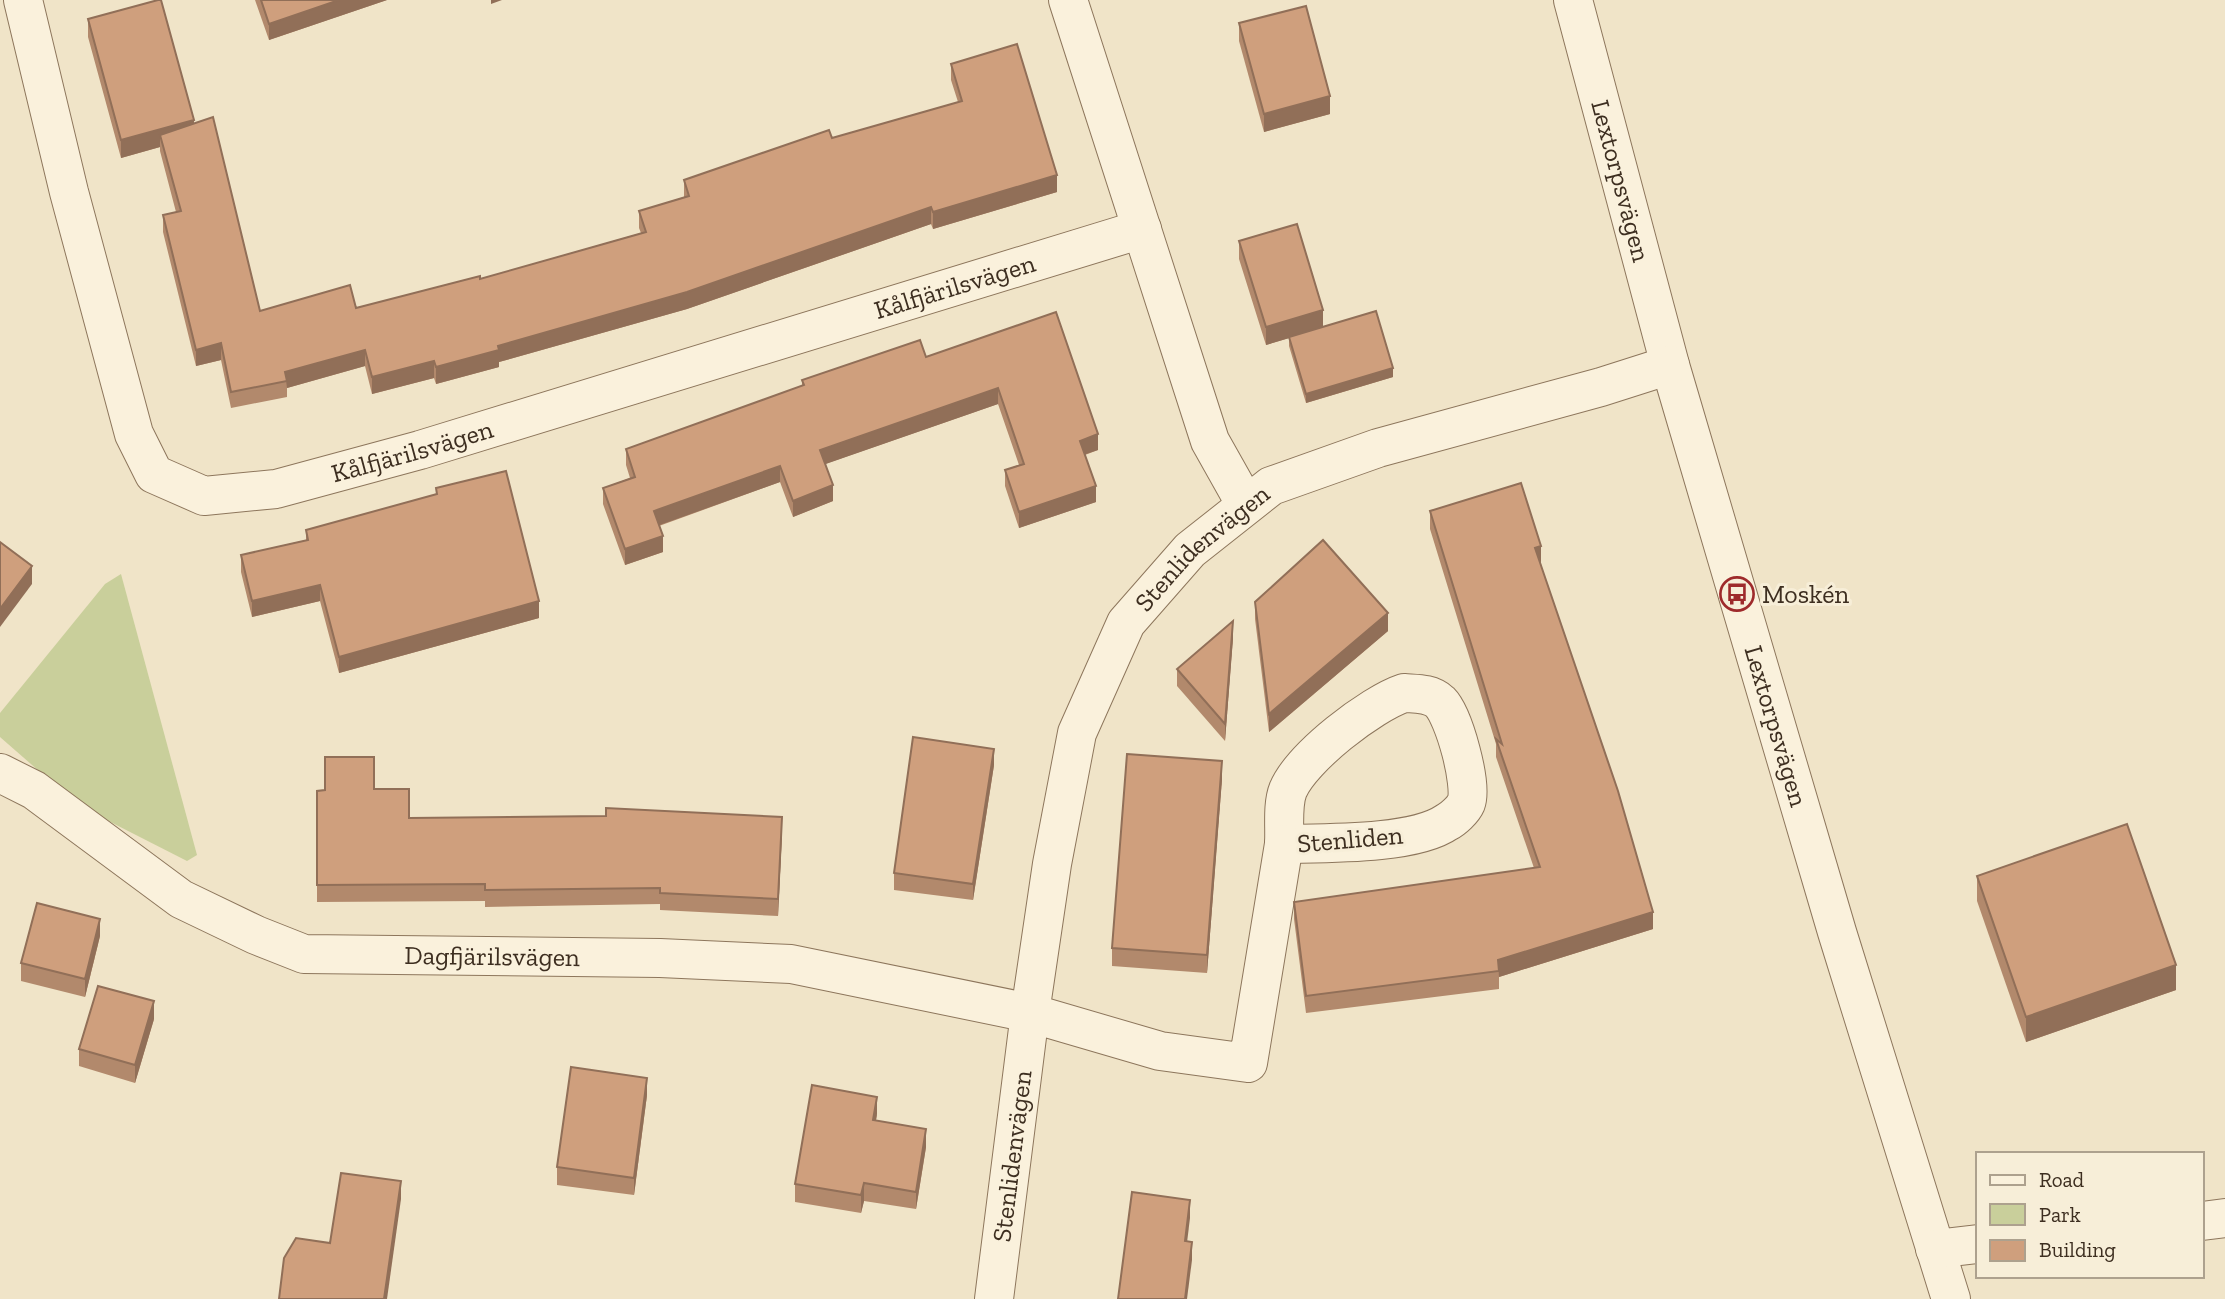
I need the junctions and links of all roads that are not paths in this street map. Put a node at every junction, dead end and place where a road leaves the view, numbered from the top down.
1 (23, 0) edge
2 (1068, 0) edge
3 (1573, 0) edge
4 (1142, 229) junction
5 (1670, 365) junction
6 (1246, 505) junction
7 (0, 773) edge
8 (1284, 844) junction
9 (1030, 1013) junction
10 (2225, 1218) edge
11 (2204, 1221) edge
12 (1976, 1244) edge
13 (1935, 1248) junction
14 (994, 1299) edge
15 (1951, 1299) edge

1 - 4 street, Kålfjärilsvägen
2 - 4 street
3 - 5 street, Lextorpsvägen
4 - 6 street
5 - 6 street, Stenlidenvägen
5 - 13 street, Lextorpsvägen
6 - 9 street, Stenlidenvägen
7 - 9 street, Dagfjärilsvägen
8 - 8 street, Stenliden
8 - 9 street
9 - 14 street, Stenlidenvägen
10 - 11 street
12 - 13 street
13 - 15 street, Lextorpsvägen

